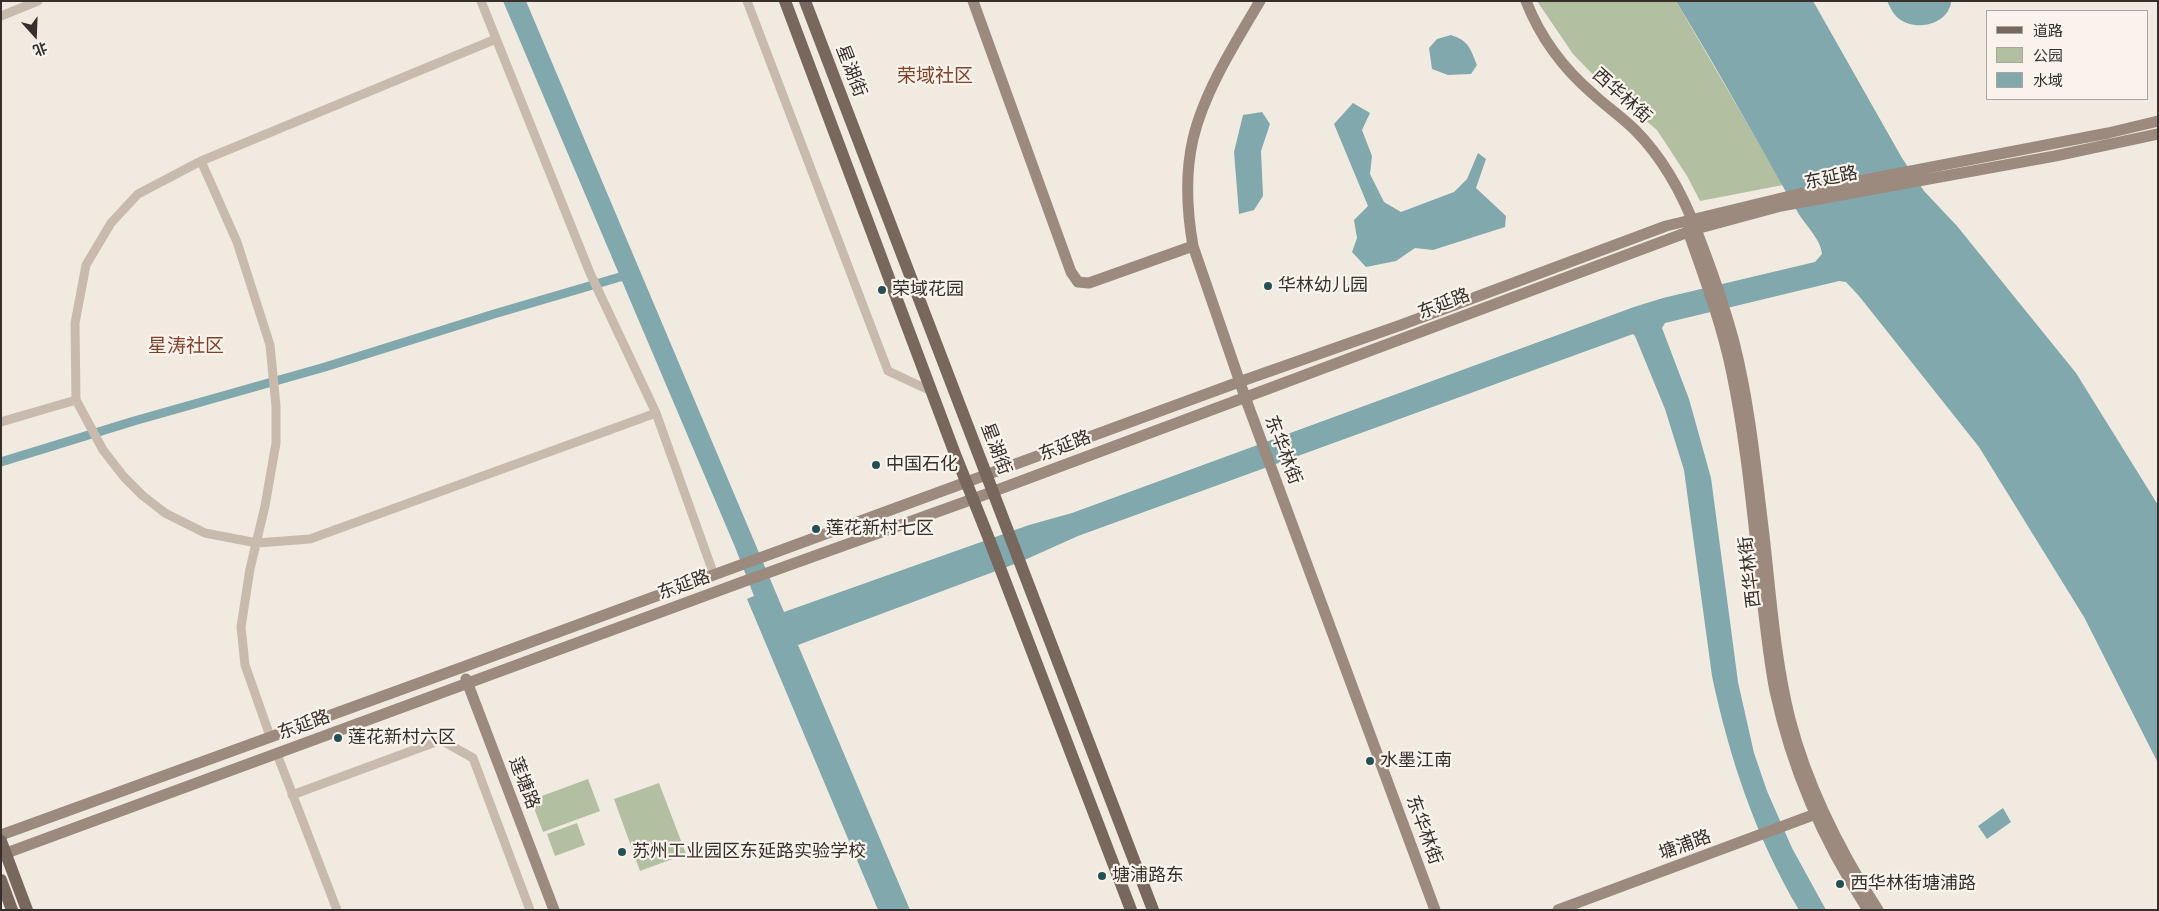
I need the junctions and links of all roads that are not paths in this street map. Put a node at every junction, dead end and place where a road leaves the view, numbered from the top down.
1 (38, 1) edge
2 (481, 1) edge
3 (747, 1) edge
4 (805, 1) edge
5 (973, 1) edge
6 (1260, 1) edge
7 (1526, 1) edge
8 (785, 2) edge
9 (1, 16) edge
10 (496, 39) junction
11 (2158, 121) edge
12 (2158, 134) edge
13 (201, 161) junction
14 (1934, 172) junction
15 (1691, 226) junction
16 (1192, 246) junction
17 (1239, 382) junction
18 (931, 390) junction
19 (1245, 397) junction
20 (76, 400) junction
21 (656, 414) junction
22 (1, 422) edge
23 (986, 475) junction
24 (966, 483) junction
25 (993, 492) junction
26 (973, 499) junction
27 (257, 543) junction
28 (714, 575) junction
29 (462, 668) junction
30 (468, 684) junction
31 (270, 736) junction
32 (277, 754) junction
33 (292, 795) junction
34 (1819, 813) junction
35 (1, 834) edge
36 (3, 850) edge
37 (1, 880) edge
38 (12, 910) edge
39 (27, 910) edge
40 (338, 910) edge
41 (530, 910) edge
42 (554, 910) edge
43 (1131, 910) edge
44 (1153, 910) edge
45 (1435, 910) edge
46 (1558, 910) edge
47 (1868, 910) edge
48 (1878, 910) edge

1 - 9 street
2 - 10 street
3 - 18 street
4 - 23 main road, 星湖街
5 - 16 main road
6 - 16 main road, 东华林街
7 - 15 main road, 西华林街
8 - 18 main road
10 - 13 street
10 - 21 street
11 - 14 main road, 东延路
12 - 14 main road, 东延路
13 - 20 street
13 - 27 street
14 - 15 main road, 东延路
15 - 17 main road, 东延路
15 - 19 main road, 东延路
15 - 34 main road, 西华林街
16 - 17 main road, 东华林街
17 - 19 main road, 东华林街
17 - 23 main road, 东延路
18 - 24 main road
19 - 25 main road, 东延路
19 - 45 main road, 东华林街
20 - 22 street
20 - 27 street
21 - 27 street
21 - 28 street
23 - 24 main road, 东延路
23 - 25 main road, 星湖街
24 - 26 main road
24 - 28 main road, 东延路
25 - 26 main road, 东延路
25 - 44 main road, 星湖街
26 - 30 main road, 东延路
26 - 43 main road
27 - 31 street
28 - 29 main road, 东延路
29 - 30 main road, 莲塘路
29 - 31 main road, 东延路
30 - 32 main road, 东延路
30 - 42 main road, 莲塘路
31 - 35 main road, 东延路
32 - 33 street
32 - 36 main road, 东延路
33 - 40 street
33 - 41 street
34 - 46 main road, 塘浦路
34 - 47 main road, 西华林街
34 - 48 main road, 西华林街
36 - 39 main road
37 - 38 main road

